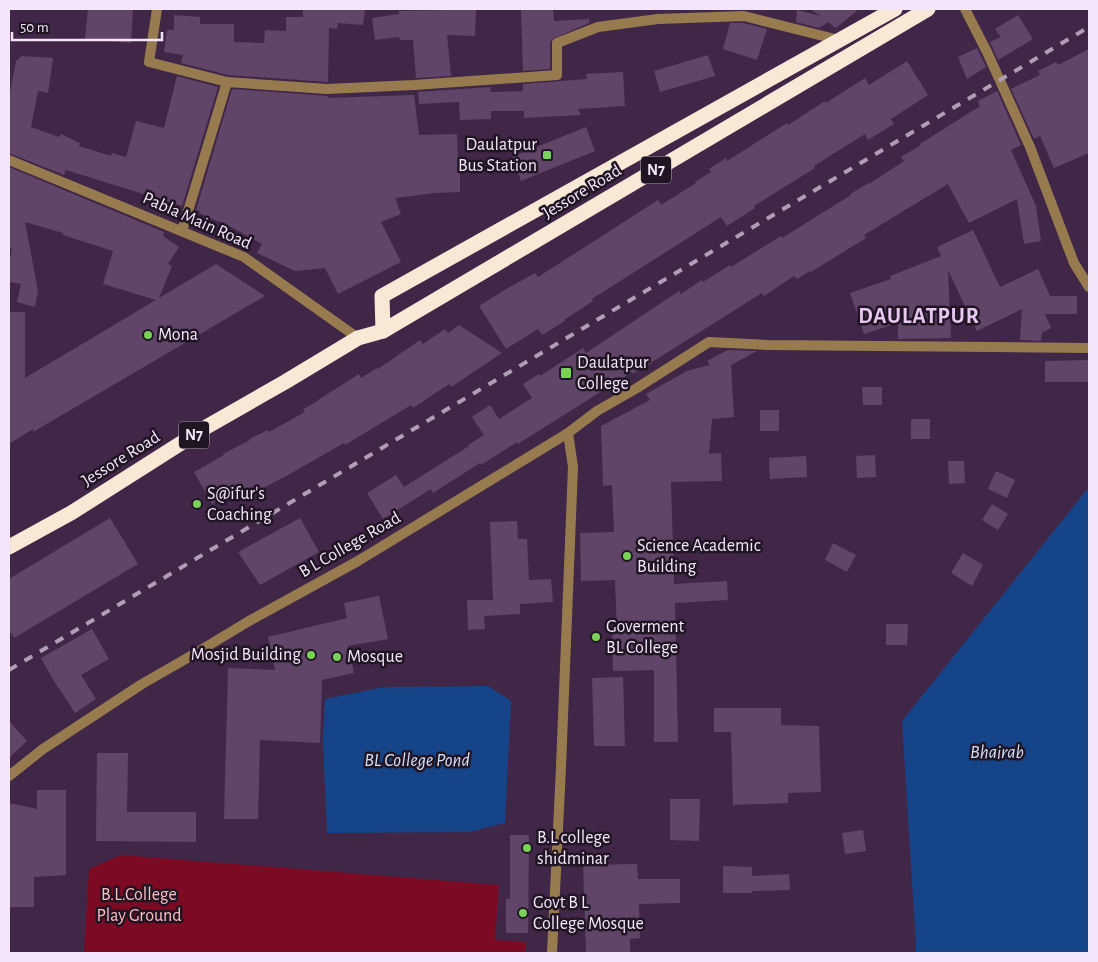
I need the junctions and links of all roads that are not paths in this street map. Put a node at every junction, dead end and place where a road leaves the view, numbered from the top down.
1 (157, 9) edge
2 (895, 9) edge
3 (928, 9) edge
4 (965, 9) edge
5 (839, 40) junction
6 (227, 82) junction
7 (9, 160) edge
8 (182, 231) junction
9 (1089, 287) edge
10 (384, 331) junction
11 (358, 338) junction
12 (1089, 348) edge
13 (568, 433) junction
14 (9, 547) edge
15 (9, 776) edge
16 (552, 953) edge

1 - 6 street
2 - 5 highway, Jessore Road / N7
3 - 10 highway, Jessore Road / N7
4 - 9 street
5 - 6 street
5 - 10 highway, Jessore Road / N7
6 - 8 street
7 - 8 street, Pabla Main Road
8 - 11 street, Pabla Main Road
10 - 11 highway, Jessore Road / N7
11 - 14 highway, Jessore Road / N7
12 - 13 street, B L College Road
13 - 15 street, B L College Road
13 - 16 street

